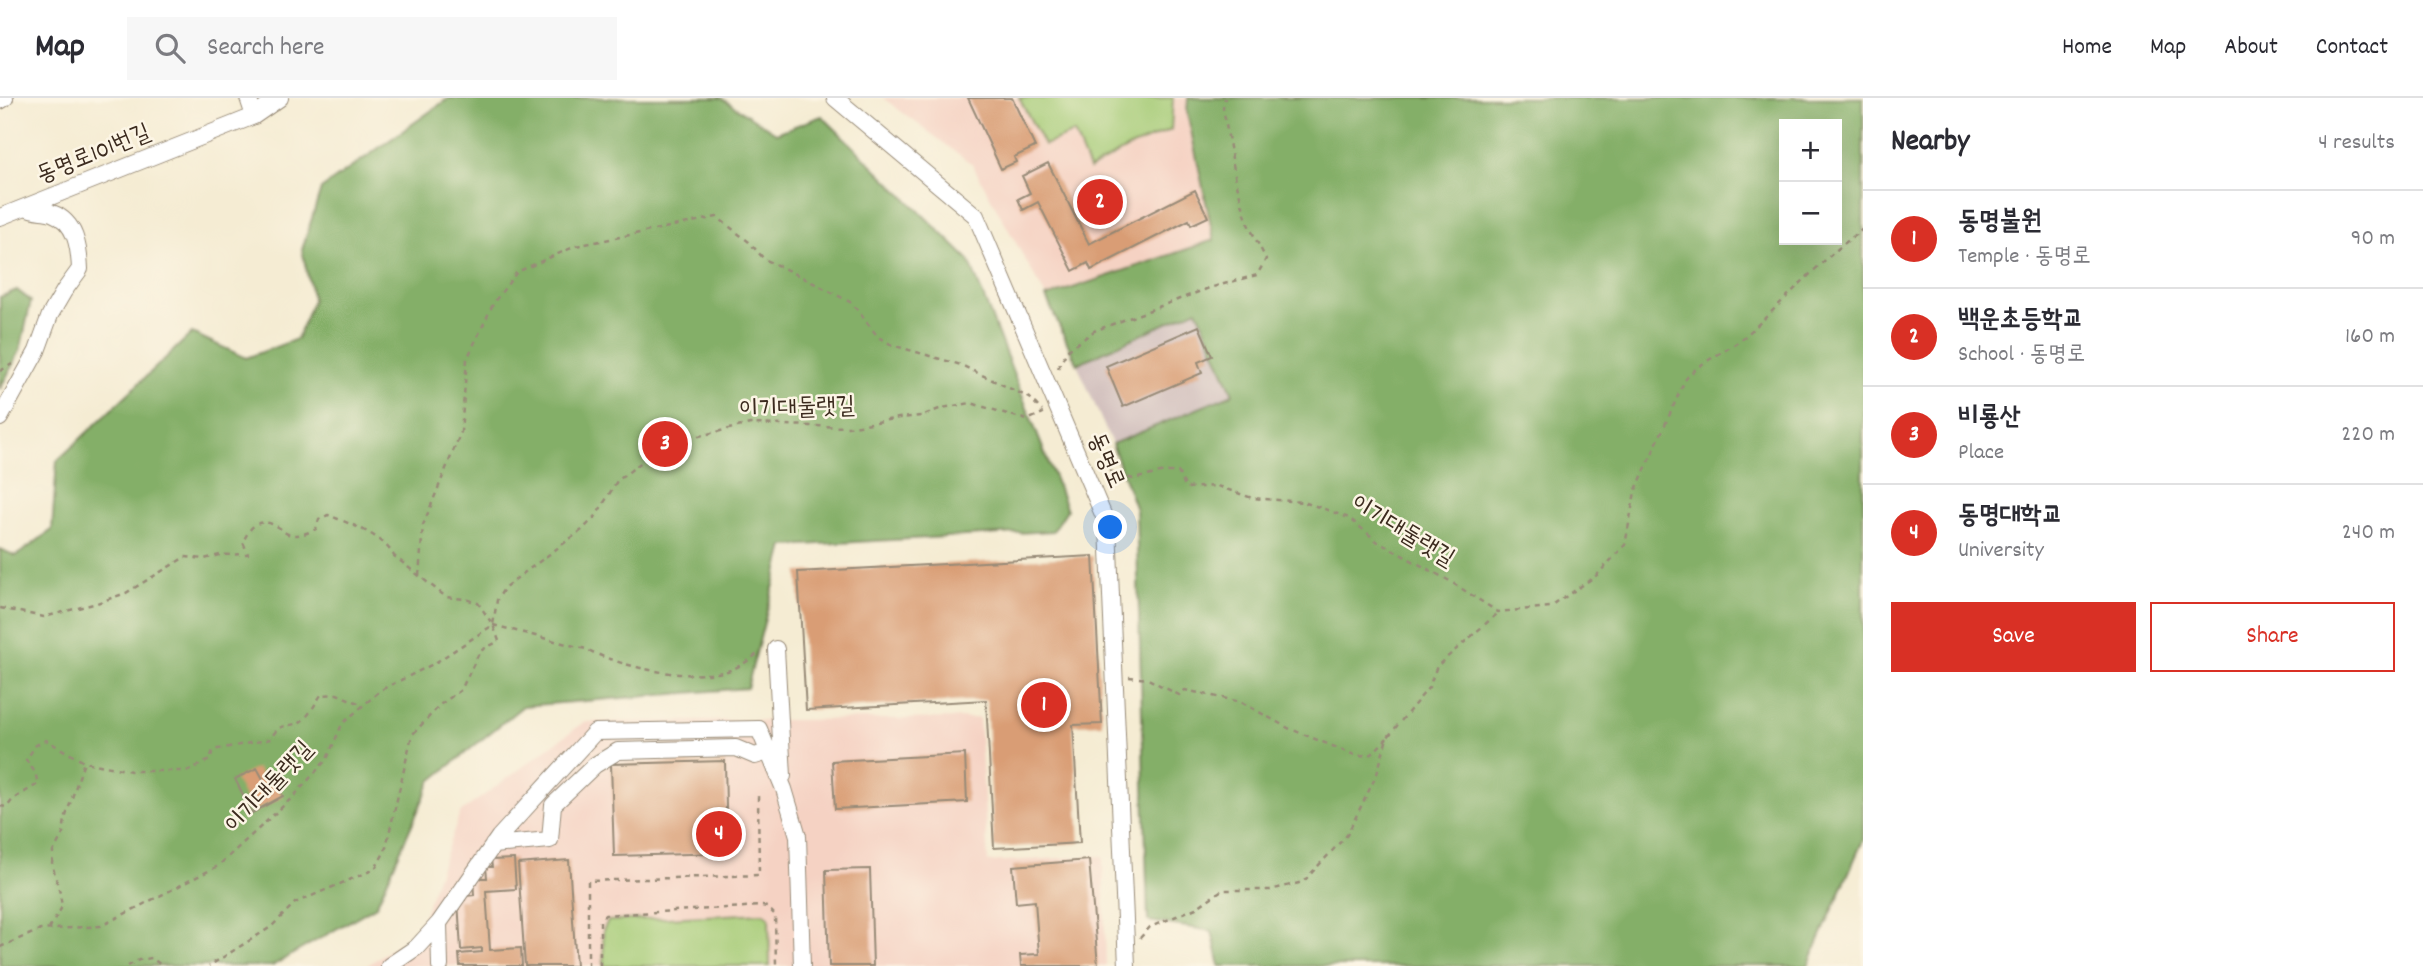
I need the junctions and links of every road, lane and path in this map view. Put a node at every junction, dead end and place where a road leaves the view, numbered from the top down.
1 (5, 98) edge
2 (248, 98) edge
3 (280, 98) edge
4 (835, 98) edge
5 (1225, 98) edge
6 (0, 101) edge
7 (254, 116) junction
8 (26, 207) junction
9 (0, 217) edge
10 (1863, 229) edge
11 (1048, 387) junction
12 (0, 418) edge
13 (1100, 468) dead end
14 (419, 576) junction
15 (0, 608) edge
16 (1498, 612) junction
17 (493, 625) junction
18 (776, 649) joint
19 (1114, 675) junction
20 (363, 705) junction
21 (1387, 738) junction
22 (768, 752) junction
23 (84, 762) junction
24 (784, 789) junction
25 (758, 795) dead end
26 (0, 806) edge
27 (493, 845) junction
28 (439, 923) junction
29 (49, 929) junction
30 (0, 947) edge
31 (1126, 960) edge
32 (128, 966) edge
33 (162, 966) edge
34 (209, 966) edge
35 (389, 966) edge
36 (440, 966) edge
37 (588, 966) edge
38 (600, 966) edge
39 (776, 966) edge
40 (802, 966) edge

1 - 6 street
2 - 7 street
3 - 7 street, 동명로101번길
4 - 11 street, 동명로
5 - 11 path
7 - 8 street, 동명로101번길
8 - 9 street, 동명로101번길
8 - 12 street
10 - 16 path
11 - 19 street, 동명로
13 - 16 path, 이기대둘랫길
14 - 15 path
14 - 17 path
14 - 17 path, 이기대둘랫길
16 - 21 path
17 - 18 path
17 - 20 path, 이기대둘랫길
17 - 34 path
18 - 24 street
19 - 21 path
19 - 31 street, 동명로
20 - 23 path
20 - 29 path, 이기대둘랫길
21 - 31 path
22 - 24 street
22 - 27 street
22 - 27 street
23 - 26 path
23 - 29 path
24 - 40 street
25 - 37 path
27 - 28 street
28 - 35 street
28 - 36 street
29 - 30 path, 이기대둘랫길
32 - 33 path
38 - 39 path

